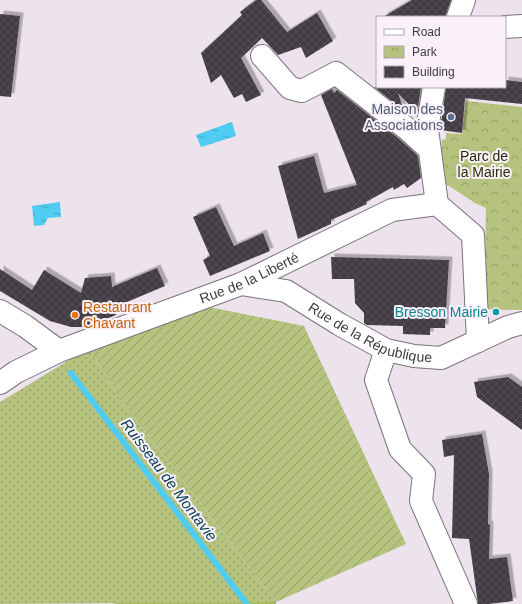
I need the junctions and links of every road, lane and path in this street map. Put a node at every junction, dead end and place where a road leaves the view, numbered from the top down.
1 (464, 0) edge
2 (458, 16) edge
3 (506, 26) edge
4 (522, 26) edge
5 (262, 56) dead end
6 (434, 88) edge
7 (429, 149) junction
8 (437, 204) junction
9 (241, 284) junction
10 (0, 311) edge
11 (522, 323) edge
12 (478, 341) junction
13 (386, 350) junction
14 (59, 351) junction
15 (8, 371) edge
16 (466, 604) edge

1 - 2 street
3 - 4 street
5 - 7 street
6 - 7 street
7 - 8 street
8 - 9 street, Rue de la Liberté
8 - 12 street
9 - 13 street, Rue de la République
9 - 14 street, Rue de la Liberté
10 - 14 street
11 - 12 street, Rue de la République
12 - 13 street, Rue de la République
13 - 16 street
14 - 15 street, Rue de la Liberté

